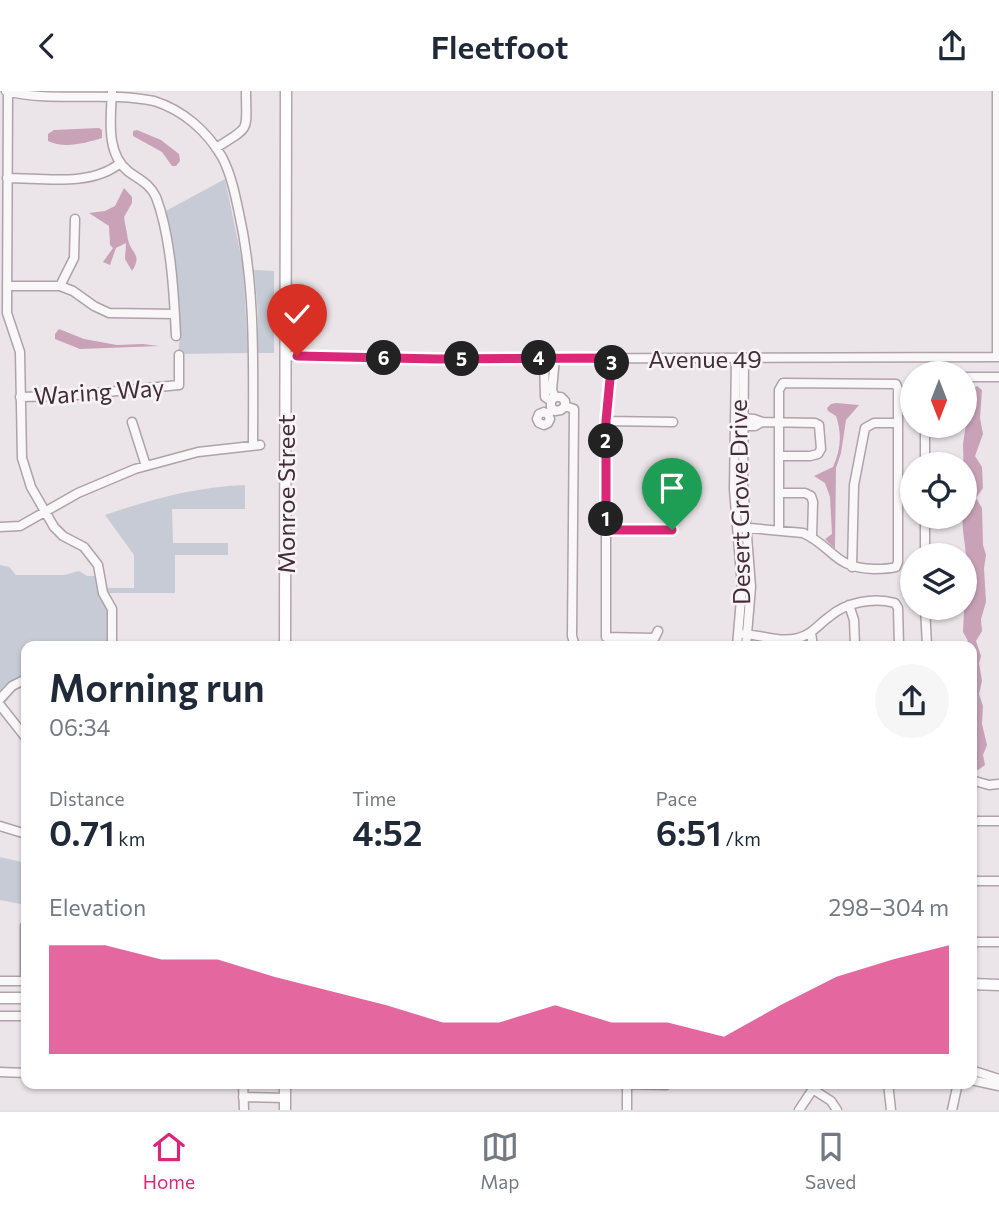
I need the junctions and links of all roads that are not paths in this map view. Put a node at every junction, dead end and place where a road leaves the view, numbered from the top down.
1 (7, 91) edge
2 (246, 91) edge
3 (286, 91) edge
4 (997, 91) edge
5 (112, 93) edge
6 (216, 148) junction
7 (120, 163) junction
8 (7, 178) junction
9 (75, 219) dead end
10 (7, 286) junction
11 (60, 286) junction
12 (175, 314) junction
13 (176, 336) dead end
14 (179, 355) dead end
15 (286, 356) junction
16 (998, 357) edge
17 (544, 358) junction
18 (555, 358) junction
19 (612, 358) junction
20 (740, 358) junction
21 (977, 377) edge
22 (999, 377) edge
23 (20, 397) junction
24 (552, 405) junction
25 (606, 421) junction
26 (132, 422) dead end
27 (673, 422) dead end
28 (740, 422) junction
29 (779, 422) junction
30 (898, 423) junction
31 (779, 456) junction
32 (146, 466) junction
33 (779, 493) junction
34 (44, 512) junction
35 (0, 527) edge
36 (606, 530) junction
37 (672, 530) dead end
38 (779, 530) junction
39 (743, 531) junction
40 (812, 537) junction
41 (852, 567) junction
42 (849, 605) junction
43 (926, 620) edge
44 (811, 633) junction
45 (654, 638) edge
46 (112, 641) edge
47 (285, 641) edge
48 (574, 641) edge
49 (742, 641) edge
50 (773, 641) edge
51 (787, 641) edge
52 (812, 641) edge
53 (855, 641) edge
54 (899, 641) edge
55 (927, 641) edge
56 (21, 681) edge
57 (0, 699) edge
58 (0, 705) edge
59 (21, 732) edge
60 (977, 782) edge
61 (999, 784) edge
62 (977, 821) edge
63 (999, 821) edge
64 (0, 826) edge
65 (21, 832) edge
66 (977, 881) edge
67 (999, 881) edge
68 (977, 942) edge
69 (999, 942) edge
70 (0, 981) edge
71 (21, 981) edge
72 (977, 985) edge
73 (999, 985) edge
74 (0, 998) edge
75 (21, 998) edge
76 (0, 1016) edge
77 (21, 1016) edge
78 (0, 1072) edge
79 (21, 1073) edge
80 (977, 1074) edge
81 (984, 1078) junction
82 (977, 1079) edge
83 (999, 1079) edge
84 (999, 1086) edge
85 (243, 1089) edge
86 (285, 1089) edge
87 (627, 1089) edge
88 (815, 1089) edge
89 (818, 1089) edge
90 (889, 1089) edge
91 (957, 1089) edge
92 (243, 1097) junction
93 (285, 1098) junction
94 (244, 1110) edge
95 (285, 1110) edge
96 (627, 1110) edge
97 (799, 1110) edge
98 (837, 1110) edge
99 (891, 1110) edge
100 (952, 1110) edge

1 - 5 street
1 - 8 street
2 - 6 street
3 - 15 main road, Monroe Street
4 - 16 street
5 - 6 street
5 - 7 street
6 - 32 street
7 - 8 street
7 - 12 street
8 - 10 street
9 - 11 street
10 - 11 street
10 - 23 street
11 - 12 street
12 - 13 street
14 - 23 street, Waring Way
15 - 17 street, Avenue 49
15 - 47 main road, Monroe Street
16 - 20 street, Avenue 49
17 - 18 street, Avenue 49
17 - 24 street
18 - 19 street, Avenue 49
18 - 24 street
19 - 20 street, Avenue 49
19 - 25 street
20 - 28 street, Desert Grove Drive
21 - 22 street
23 - 34 street
24 - 48 street
25 - 27 street
25 - 36 street
26 - 32 street
28 - 29 street
28 - 39 street, Desert Grove Drive
29 - 30 street
29 - 31 street
29 - 31 street
30 - 41 street
30 - 41 street
31 - 33 street
32 - 34 street
33 - 38 street
33 - 40 street
34 - 35 street
34 - 46 street
36 - 37 street
36 - 45 street
38 - 39 street
38 - 40 street
39 - 49 street, Desert Grove Drive
40 - 41 street
42 - 44 street
42 - 53 street
42 - 54 street
43 - 55 street
44 - 51 street
44 - 52 street
49 - 50 street
56 - 57 street
58 - 59 street
60 - 61 street
62 - 63 street
64 - 65 street
66 - 67 street
68 - 69 street
70 - 71 street
72 - 73 main road
74 - 75 main road
76 - 77 street
78 - 79 street
80 - 81 street
81 - 82 street
81 - 83 street
81 - 84 street
85 - 92 street
86 - 93 main road
87 - 96 street
88 - 97 street
89 - 98 street
90 - 99 street
91 - 100 street
92 - 93 street
92 - 94 street
93 - 95 main road

